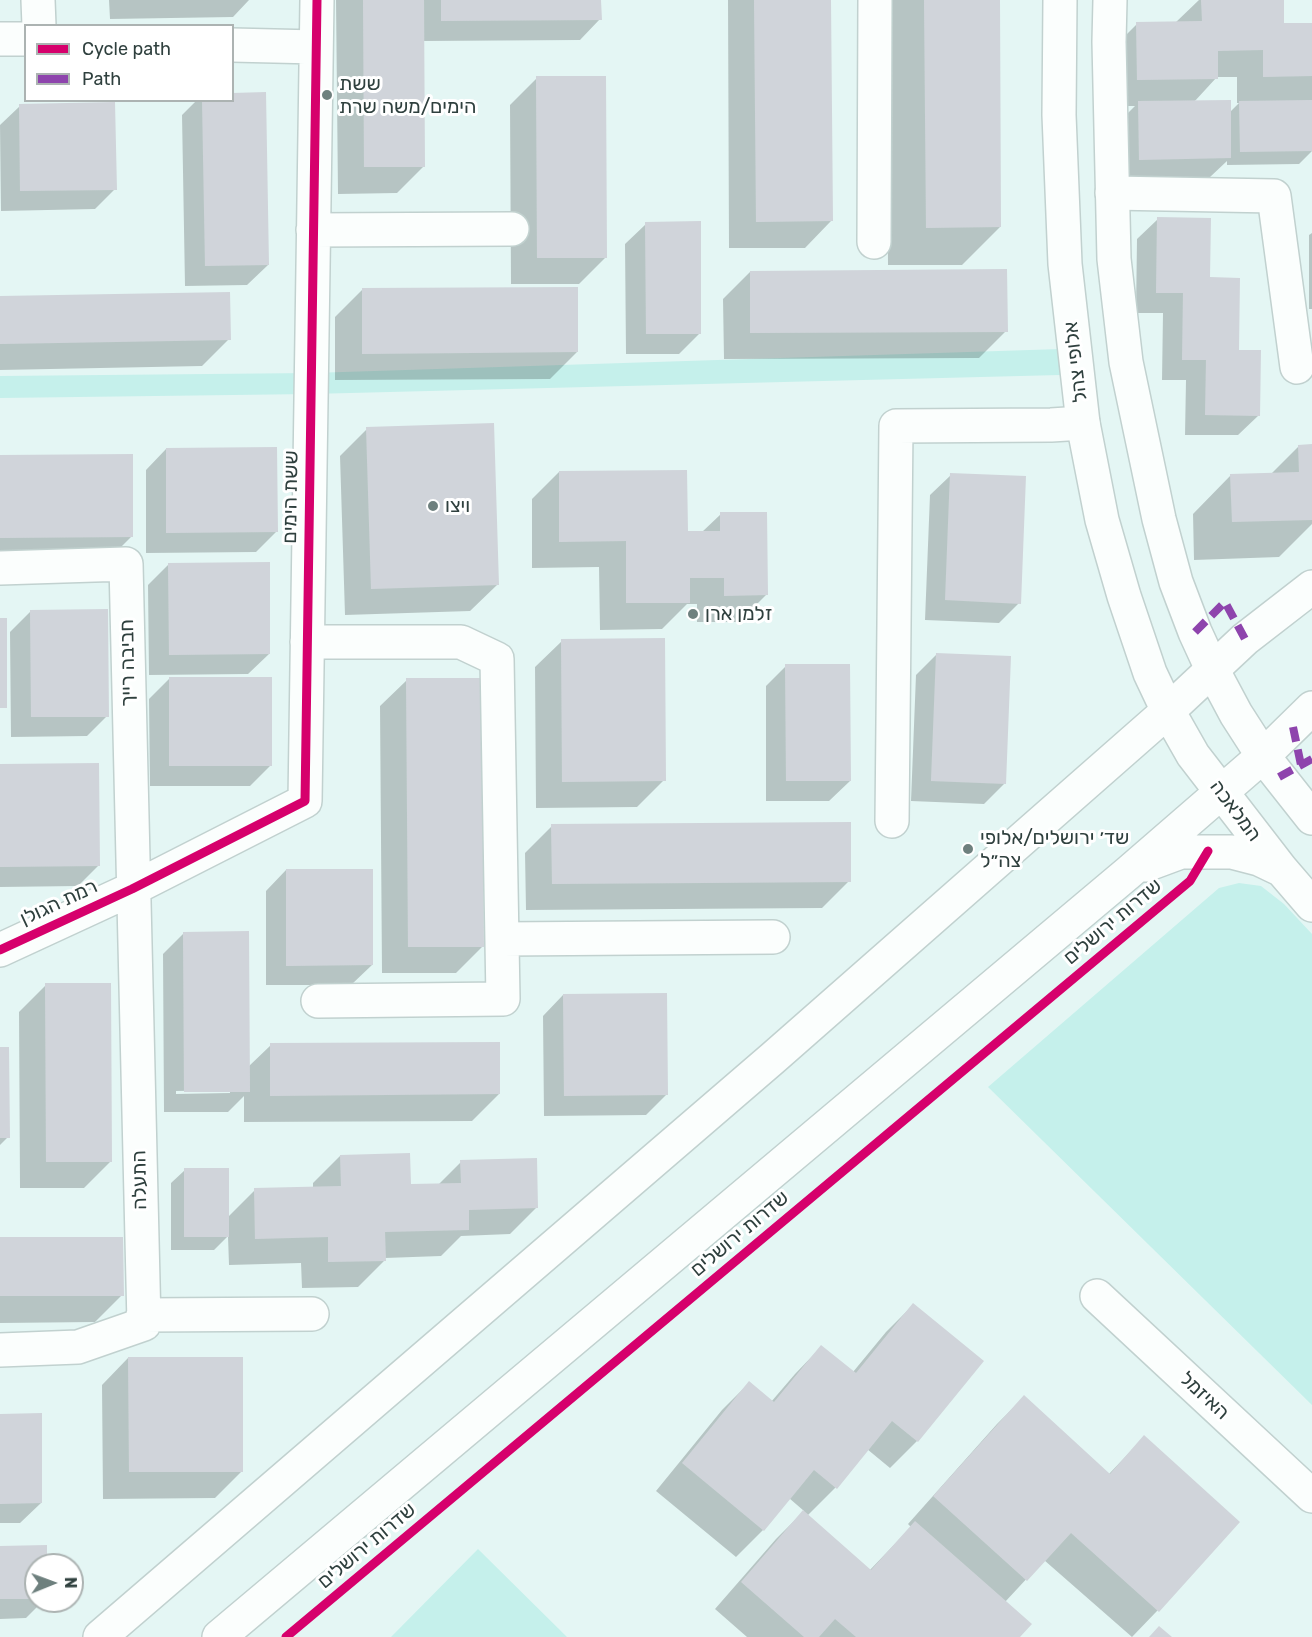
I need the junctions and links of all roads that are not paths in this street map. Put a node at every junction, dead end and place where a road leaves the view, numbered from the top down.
1 (38, 0) edge
2 (316, 0) edge
3 (875, 0) edge
4 (1060, 0) edge
5 (1110, 0) edge
6 (39, 24) edge
7 (0, 39) edge
8 (24, 39) edge
9 (234, 45) edge
10 (316, 47) junction
11 (1112, 194) junction
12 (512, 229) dead end
13 (313, 230) junction
14 (874, 242) dead end
15 (1297, 367) dead end
16 (1083, 423) junction
17 (0, 568) edge
18 (1312, 587) edge
19 (307, 642) junction
20 (1212, 669) junction
21 (1312, 708) edge
22 (1168, 711) junction
23 (1263, 756) junction
24 (1222, 793) junction
25 (1312, 818) edge
26 (892, 821) dead end
27 (1281, 870) junction
28 (1128, 873) junction
29 (132, 889) junction
30 (1312, 904) edge
31 (773, 937) dead end
32 (502, 939) junction
33 (0, 950) edge
34 (318, 1001) dead end
35 (1097, 1296) dead end
36 (312, 1314) dead end
37 (143, 1315) junction
38 (0, 1350) edge
39 (1312, 1496) edge
40 (100, 1637) edge
41 (219, 1637) edge

1 - 6 main road
2 - 10 main road, ששת הימים
3 - 14 main road
4 - 16 main road, אלופי צהל
5 - 11 main road
7 - 8 main road
9 - 10 main road
10 - 13 main road, ששת הימים
11 - 15 main road
11 - 20 main road
12 - 13 main road
13 - 19 main road, ששת הימים
16 - 22 main road, אלופי צהל
16 - 26 main road
17 - 29 main road, חביבה רייך
18 - 20 main road
19 - 29 main road, ששת הימים
19 - 32 main road
20 - 22 main road
20 - 23 main road
21 - 23 main road, שדרות ירושלים
22 - 24 main road, המלאכה
22 - 40 main road
23 - 24 main road, שדרות ירושלים
23 - 25 main road
24 - 27 main road, המלאכה
24 - 28 main road, שדרות ירושלים
27 - 28 main road
27 - 30 main road, המלאכה
28 - 41 main road, שדרות ירושלים
29 - 33 main road, רמת הגולן
29 - 37 main road, התעלה
31 - 32 main road
32 - 34 main road
35 - 39 main road, האיזמל
36 - 37 main road
37 - 38 main road

